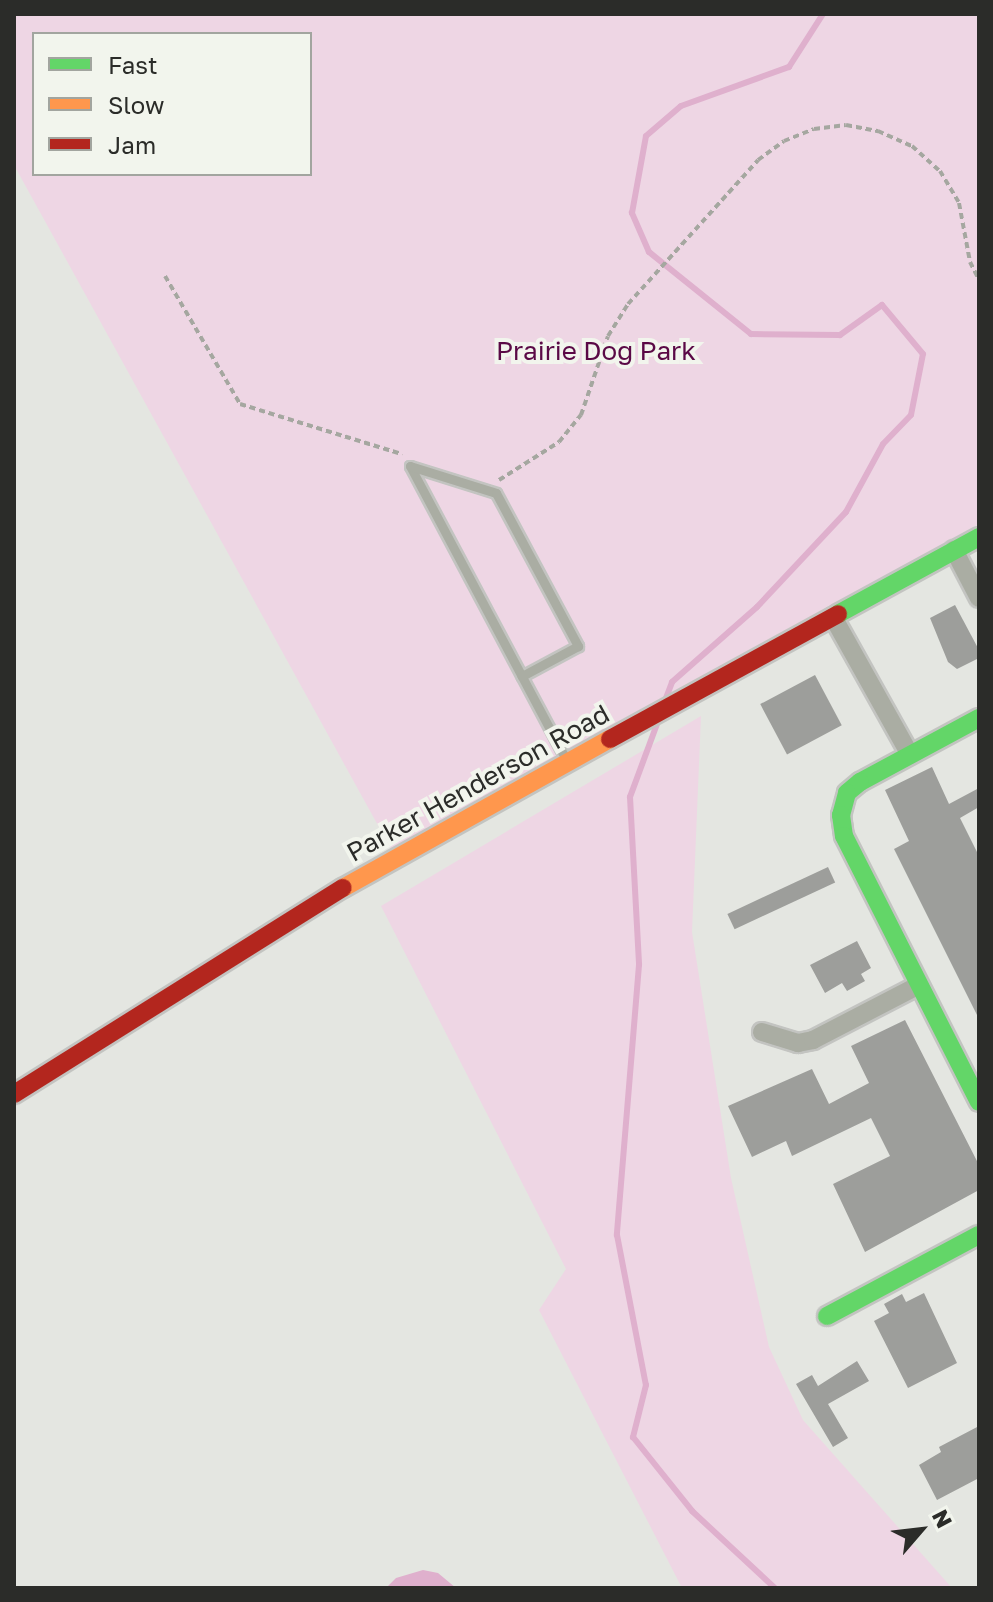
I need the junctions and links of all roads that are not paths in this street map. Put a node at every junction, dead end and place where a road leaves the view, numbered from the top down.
1 (979, 537) edge
2 (954, 550) junction
3 (979, 598) edge
4 (833, 617) junction
5 (522, 676) junction
6 (979, 718) edge
7 (910, 755) junction
8 (567, 761) junction
9 (919, 985) junction
10 (762, 1032) dead end
11 (14, 1094) edge
12 (979, 1102) edge
13 (979, 1235) edge
14 (827, 1316) dead end

1 - 2 street, Parker Henderson Road
2 - 3 street
2 - 4 street, Parker Henderson Road
4 - 7 street
4 - 8 street, Parker Henderson Road
5 - 5 lane
5 - 8 lane
6 - 7 street
7 - 9 street
8 - 11 street, Parker Henderson Road
9 - 10 street
9 - 12 street
13 - 14 street

